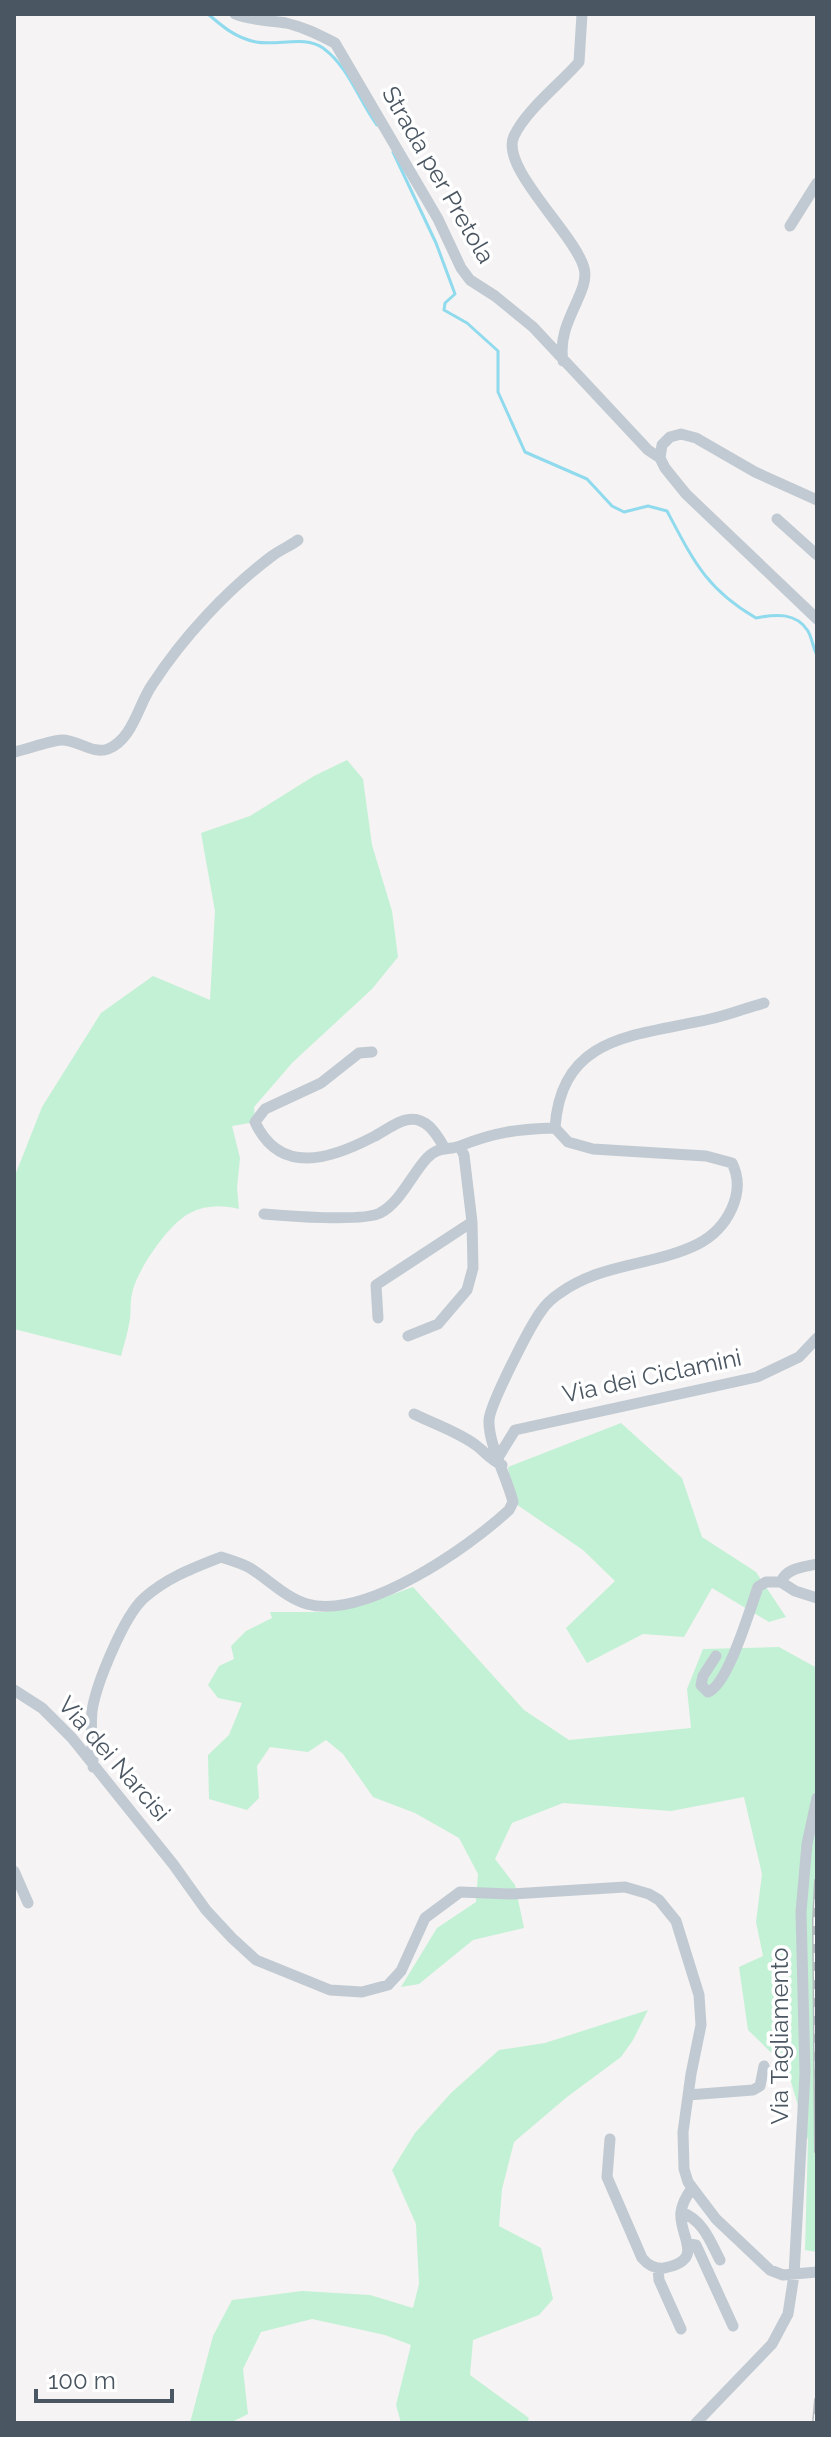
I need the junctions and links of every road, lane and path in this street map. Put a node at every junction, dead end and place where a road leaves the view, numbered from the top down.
1 (235, 14) edge
2 (582, 14) edge
3 (817, 183) edge
4 (790, 226) dead end
5 (564, 361) junction
6 (660, 458) junction
7 (817, 500) edge
8 (777, 519) dead end
9 (298, 540) dead end
10 (817, 555) edge
11 (817, 619) edge
12 (14, 752) edge
13 (764, 1003) dead end
14 (372, 1052) dead end
15 (555, 1128) junction
16 (444, 1147) junction
17 (460, 1147) junction
18 (264, 1214) dead end
19 (472, 1222) junction
20 (378, 1318) dead end
21 (408, 1336) dead end
22 (817, 1338) edge
23 (414, 1414) dead end
24 (500, 1460) junction
25 (817, 1564) edge
26 (781, 1582) junction
27 (817, 1598) edge
28 (716, 1656) dead end
29 (14, 1690) edge
30 (93, 1767) junction
31 (817, 1798) edge
32 (14, 1871) edge
33 (28, 1903) dead end
34 (764, 2066) dead end
35 (688, 2095) junction
36 (610, 2139) dead end
37 (692, 2188) junction
38 (681, 2212) junction
39 (688, 2244) junction
40 (720, 2260) dead end
41 (658, 2269) junction
42 (805, 2274) edge
43 (733, 2326) dead end
44 (681, 2329) dead end
45 (700, 2421) edge

1 - 5 street, Strada per Pretola
2 - 5 street
3 - 4 street
5 - 6 street, Strada per Pretola
6 - 7 street
6 - 11 street, Strada per Pretola
8 - 10 street
9 - 12 street
13 - 15 street
14 - 16 street
15 - 17 street
15 - 24 street
16 - 17 street
16 - 18 street
17 - 19 street
19 - 20 street
19 - 21 street
22 - 24 street, Via dei Ciclamini
23 - 24 street
24 - 30 street
25 - 26 street
26 - 27 street
26 - 28 street
29 - 30 street, Via dei Narcisi
30 - 35 street, Via dei Narcisi
31 - 42 street, Via Tagliamento
32 - 33 street
34 - 35 street
35 - 37 street
36 - 41 street
37 - 38 street
37 - 42 street
38 - 39 street
38 - 40 street
39 - 41 street
39 - 43 street
41 - 44 street
42 - 45 street, Via Tagliamento

